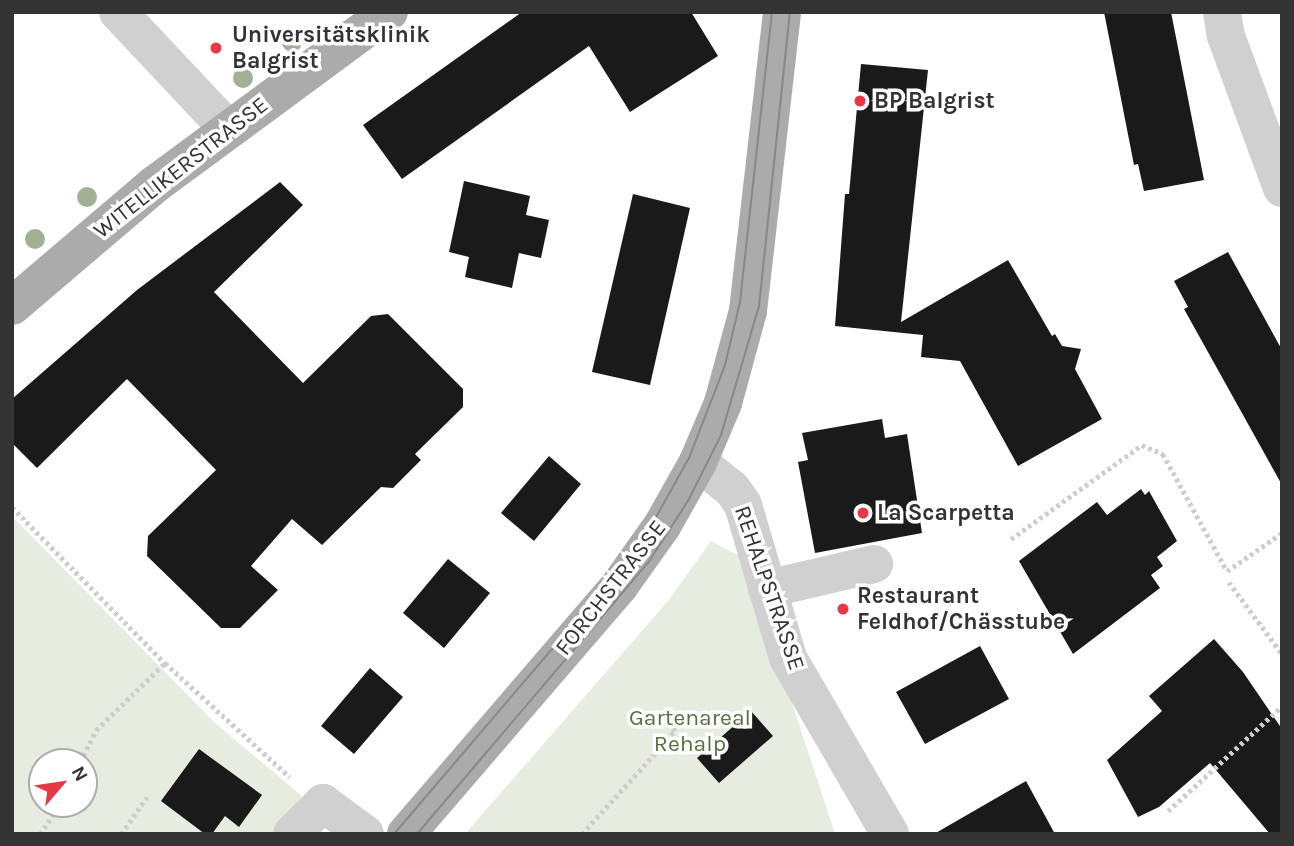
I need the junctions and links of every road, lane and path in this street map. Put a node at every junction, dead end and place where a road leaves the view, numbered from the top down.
1 (118, 12) edge
2 (389, 12) edge
3 (782, 12) edge
4 (1222, 12) edge
5 (228, 129) junction
6 (1282, 188) edge
7 (12, 306) edge
8 (698, 462) junction
9 (12, 507) edge
10 (1282, 533) edge
11 (1011, 539) dead end
12 (874, 564) dead end
13 (1229, 582) dead end
14 (768, 589) junction
15 (1282, 654) edge
16 (165, 663) junction
17 (1282, 706) edge
18 (658, 715) dead end
19 (87, 748) edge
20 (301, 786) dead end
21 (147, 797) dead end
22 (1168, 811) dead end
23 (51, 818) edge
24 (40, 834) edge
25 (121, 834) edge
26 (292, 834) edge
27 (365, 834) edge
28 (406, 834) edge
29 (582, 834) edge
30 (890, 834) edge

1 - 5 street
2 - 5 main road, WITELLIKERSTRASSE
3 - 8 main road, FORCHSTRASSE
4 - 6 street
5 - 7 main road, WITELLIKERSTRASSE
8 - 14 street, REHALPSTRASSE
8 - 28 main road, FORCHSTRASSE
9 - 16 path
10 - 11 path
12 - 14 street
13 - 15 path
14 - 30 street, REHALPSTRASSE
16 - 19 path
16 - 20 path
17 - 22 path
18 - 29 path
21 - 25 path
23 - 24 path
26 - 27 street

